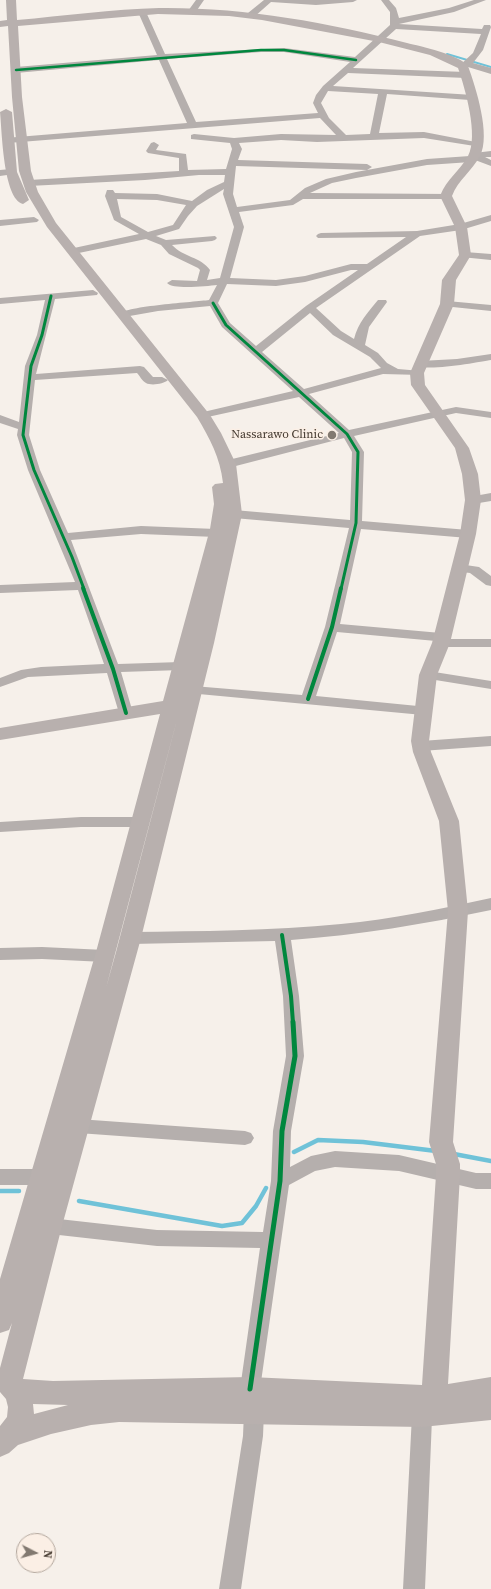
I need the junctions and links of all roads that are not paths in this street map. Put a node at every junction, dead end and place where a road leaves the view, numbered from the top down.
1 (11, 0) edge
2 (269, 0) edge
3 (273, 0) edge
4 (353, 0) edge
5 (482, 0) edge
6 (390, 1) edge
7 (196, 6) edge
8 (142, 12) junction
9 (251, 15) junction
10 (5, 21) edge
11 (395, 23) junction
12 (380, 39) junction
13 (162, 57) junction
14 (356, 60) junction
15 (468, 66) junction
16 (16, 70) junction
17 (346, 70) junction
18 (491, 71) edge
19 (326, 88) junction
20 (383, 92) junction
21 (470, 96) junction
22 (11, 97) junction
23 (323, 115) junction
24 (193, 126) junction
25 (374, 135) junction
26 (194, 137) dead end
27 (343, 137) junction
28 (14, 140) junction
29 (234, 141) junction
30 (154, 145) dead end
31 (474, 153) junction
32 (491, 154) edge
33 (491, 163) edge
34 (231, 167) junction
35 (390, 168) junction
36 (6, 173) edge
37 (184, 173) junction
38 (154, 176) junction
39 (29, 183) junction
40 (229, 183) junction
41 (300, 196) junction
42 (446, 196) junction
43 (157, 197) junction
44 (194, 204) junction
45 (234, 210) junction
46 (491, 218) edge
47 (34, 220) junction
48 (0, 223) edge
49 (461, 226) junction
50 (147, 234) junction
51 (417, 234) junction
52 (321, 236) dead end
53 (212, 238) dead end
54 (165, 242) junction
55 (74, 251) junction
56 (465, 255) junction
57 (491, 257) edge
58 (370, 267) junction
59 (224, 281) junction
60 (172, 283) dead end
61 (201, 284) junction
62 (93, 293) junction
63 (51, 296) junction
64 (0, 301) edge
65 (382, 302) dead end
66 (213, 303) junction
67 (447, 304) junction
68 (310, 308) junction
69 (491, 308) edge
70 (124, 314) junction
71 (359, 346) junction
72 (255, 352) junction
73 (491, 357) edge
74 (418, 369) junction
75 (394, 371) junction
76 (30, 377) junction
77 (162, 380) junction
78 (301, 393) junction
79 (437, 414) junction
80 (491, 415) edge
81 (203, 416) junction
82 (0, 418) edge
83 (24, 427) junction
84 (346, 434) junction
85 (228, 464) junction
86 (491, 496) edge
87 (473, 500) junction
88 (227, 513) junction
89 (356, 524) junction
90 (216, 533) junction
91 (468, 534) junction
92 (63, 537) junction
93 (458, 568) junction
94 (491, 582) edge
95 (83, 586) junction
96 (0, 589) edge
97 (332, 627) junction
98 (441, 640) junction
99 (491, 643) edge
100 (181, 666) junction
101 (114, 668) junction
102 (428, 675) junction
103 (0, 683) edge
104 (491, 685) edge
105 (308, 699) junction
106 (184, 700) junction
107 (423, 710) junction
108 (130, 713) junction
109 (0, 734) edge
110 (162, 735) junction
111 (491, 741) edge
112 (421, 746) junction
113 (141, 822) junction
114 (0, 827) edge
115 (491, 904) edge
116 (458, 911) junction
117 (282, 935) junction
118 (131, 938) junction
119 (0, 954) edge
120 (105, 956) junction
121 (78, 1126) junction
122 (245, 1138) dead end
123 (446, 1160) junction
124 (0, 1177) edge
125 (43, 1177) junction
126 (65, 1177) junction
127 (280, 1181) junction
128 (491, 1181) edge
129 (50, 1226) junction
130 (270, 1240) junction
131 (0, 1322) edge
132 (8, 1383) edge
133 (491, 1390) edge
134 (252, 1401) junction
135 (428, 1407) junction
136 (491, 1408) edge
137 (6, 1440) edge
138 (230, 1589) edge
139 (414, 1589) edge

1 - 10 main road
2 - 9 street
3 - 4 street
5 - 11 street
6 - 11 street
7 - 8 main road
7 - 9 main road
8 - 10 main road
8 - 13 street
9 - 12 main road
10 - 16 main road
10 - 22 main road
11 - 12 street
11 - 15 street
12 - 14 street
12 - 15 main road
13 - 14 street
13 - 16 street
13 - 24 street
14 - 17 street
15 - 17 street
15 - 18 street
15 - 21 main road
16 - 22 main road
17 - 19 street
19 - 20 street
19 - 23 street
20 - 21 street
20 - 25 street
21 - 31 main road
22 - 28 main road
23 - 24 street
23 - 27 street
24 - 28 street
25 - 27 street
25 - 31 street
26 - 29 street
27 - 29 street
28 - 36 main road
28 - 39 main road
29 - 34 street
30 - 37 street
31 - 32 street
31 - 33 street
31 - 35 street
31 - 42 main road
34 - 35 street
34 - 37 street
34 - 40 street
35 - 41 street
36 - 47 main road
37 - 38 street
38 - 39 street
38 - 43 street
39 - 55 main road
40 - 44 street
40 - 45 street
41 - 42 street
41 - 45 street
42 - 49 main road
43 - 44 street
43 - 50 street
44 - 50 street
45 - 59 street
46 - 49 street
47 - 48 street
47 - 62 main road
49 - 51 street
49 - 56 main road
50 - 54 street
50 - 55 street
51 - 52 street
51 - 58 street
53 - 54 street
54 - 61 street
55 - 70 main road
56 - 57 street
56 - 67 main road
58 - 59 street
58 - 68 street
59 - 61 street
59 - 66 street
60 - 61 street
62 - 63 street
62 - 77 main road
63 - 64 street
63 - 76 street
65 - 71 street
66 - 70 street
66 - 72 street
67 - 69 street
67 - 74 main road
68 - 71 street
68 - 72 street
70 - 81 main road
71 - 75 street
72 - 78 street
73 - 74 street
74 - 75 street
74 - 79 main road
75 - 78 street
76 - 77 street
76 - 83 street
77 - 88 main road
78 - 81 street
78 - 84 street
79 - 80 street
79 - 84 street
79 - 87 main road
81 - 85 main road
82 - 83 street
83 - 92 street
84 - 85 street
84 - 89 street
85 - 88 main road
86 - 87 street
87 - 91 main road
88 - 89 street
88 - 90 main road
88 - 106 main road
89 - 91 street
89 - 97 street
90 - 92 street
90 - 100 main road
91 - 93 main road
92 - 95 street
93 - 94 street
93 - 98 main road
95 - 96 street
95 - 101 street
97 - 98 street
97 - 105 street
98 - 99 street
98 - 102 main road
100 - 101 street
100 - 106 main road
101 - 103 street
101 - 108 street
102 - 104 street
102 - 107 main road
105 - 106 street
105 - 107 street
106 - 108 main road
106 - 110 main road
106 - 118 main road
107 - 112 main road
108 - 109 main road
108 - 110 main road
110 - 113 main road
111 - 112 street
112 - 116 main road
113 - 114 street
113 - 120 main road
115 - 116 street
116 - 117 street
116 - 123 main road
117 - 118 street
117 - 127 street
118 - 121 main road
119 - 120 street
120 - 125 main road
121 - 122 street
121 - 126 main road
123 - 127 street
123 - 128 street
123 - 135 main road
124 - 125 street
125 - 126 street
125 - 131 main road
126 - 129 main road
127 - 130 street
129 - 130 street
129 - 132 main road
130 - 134 street
132 - 134 main road
132 - 137 main road
133 - 135 main road
134 - 135 main road
134 - 137 main road
134 - 138 street
135 - 136 main road
135 - 139 street

